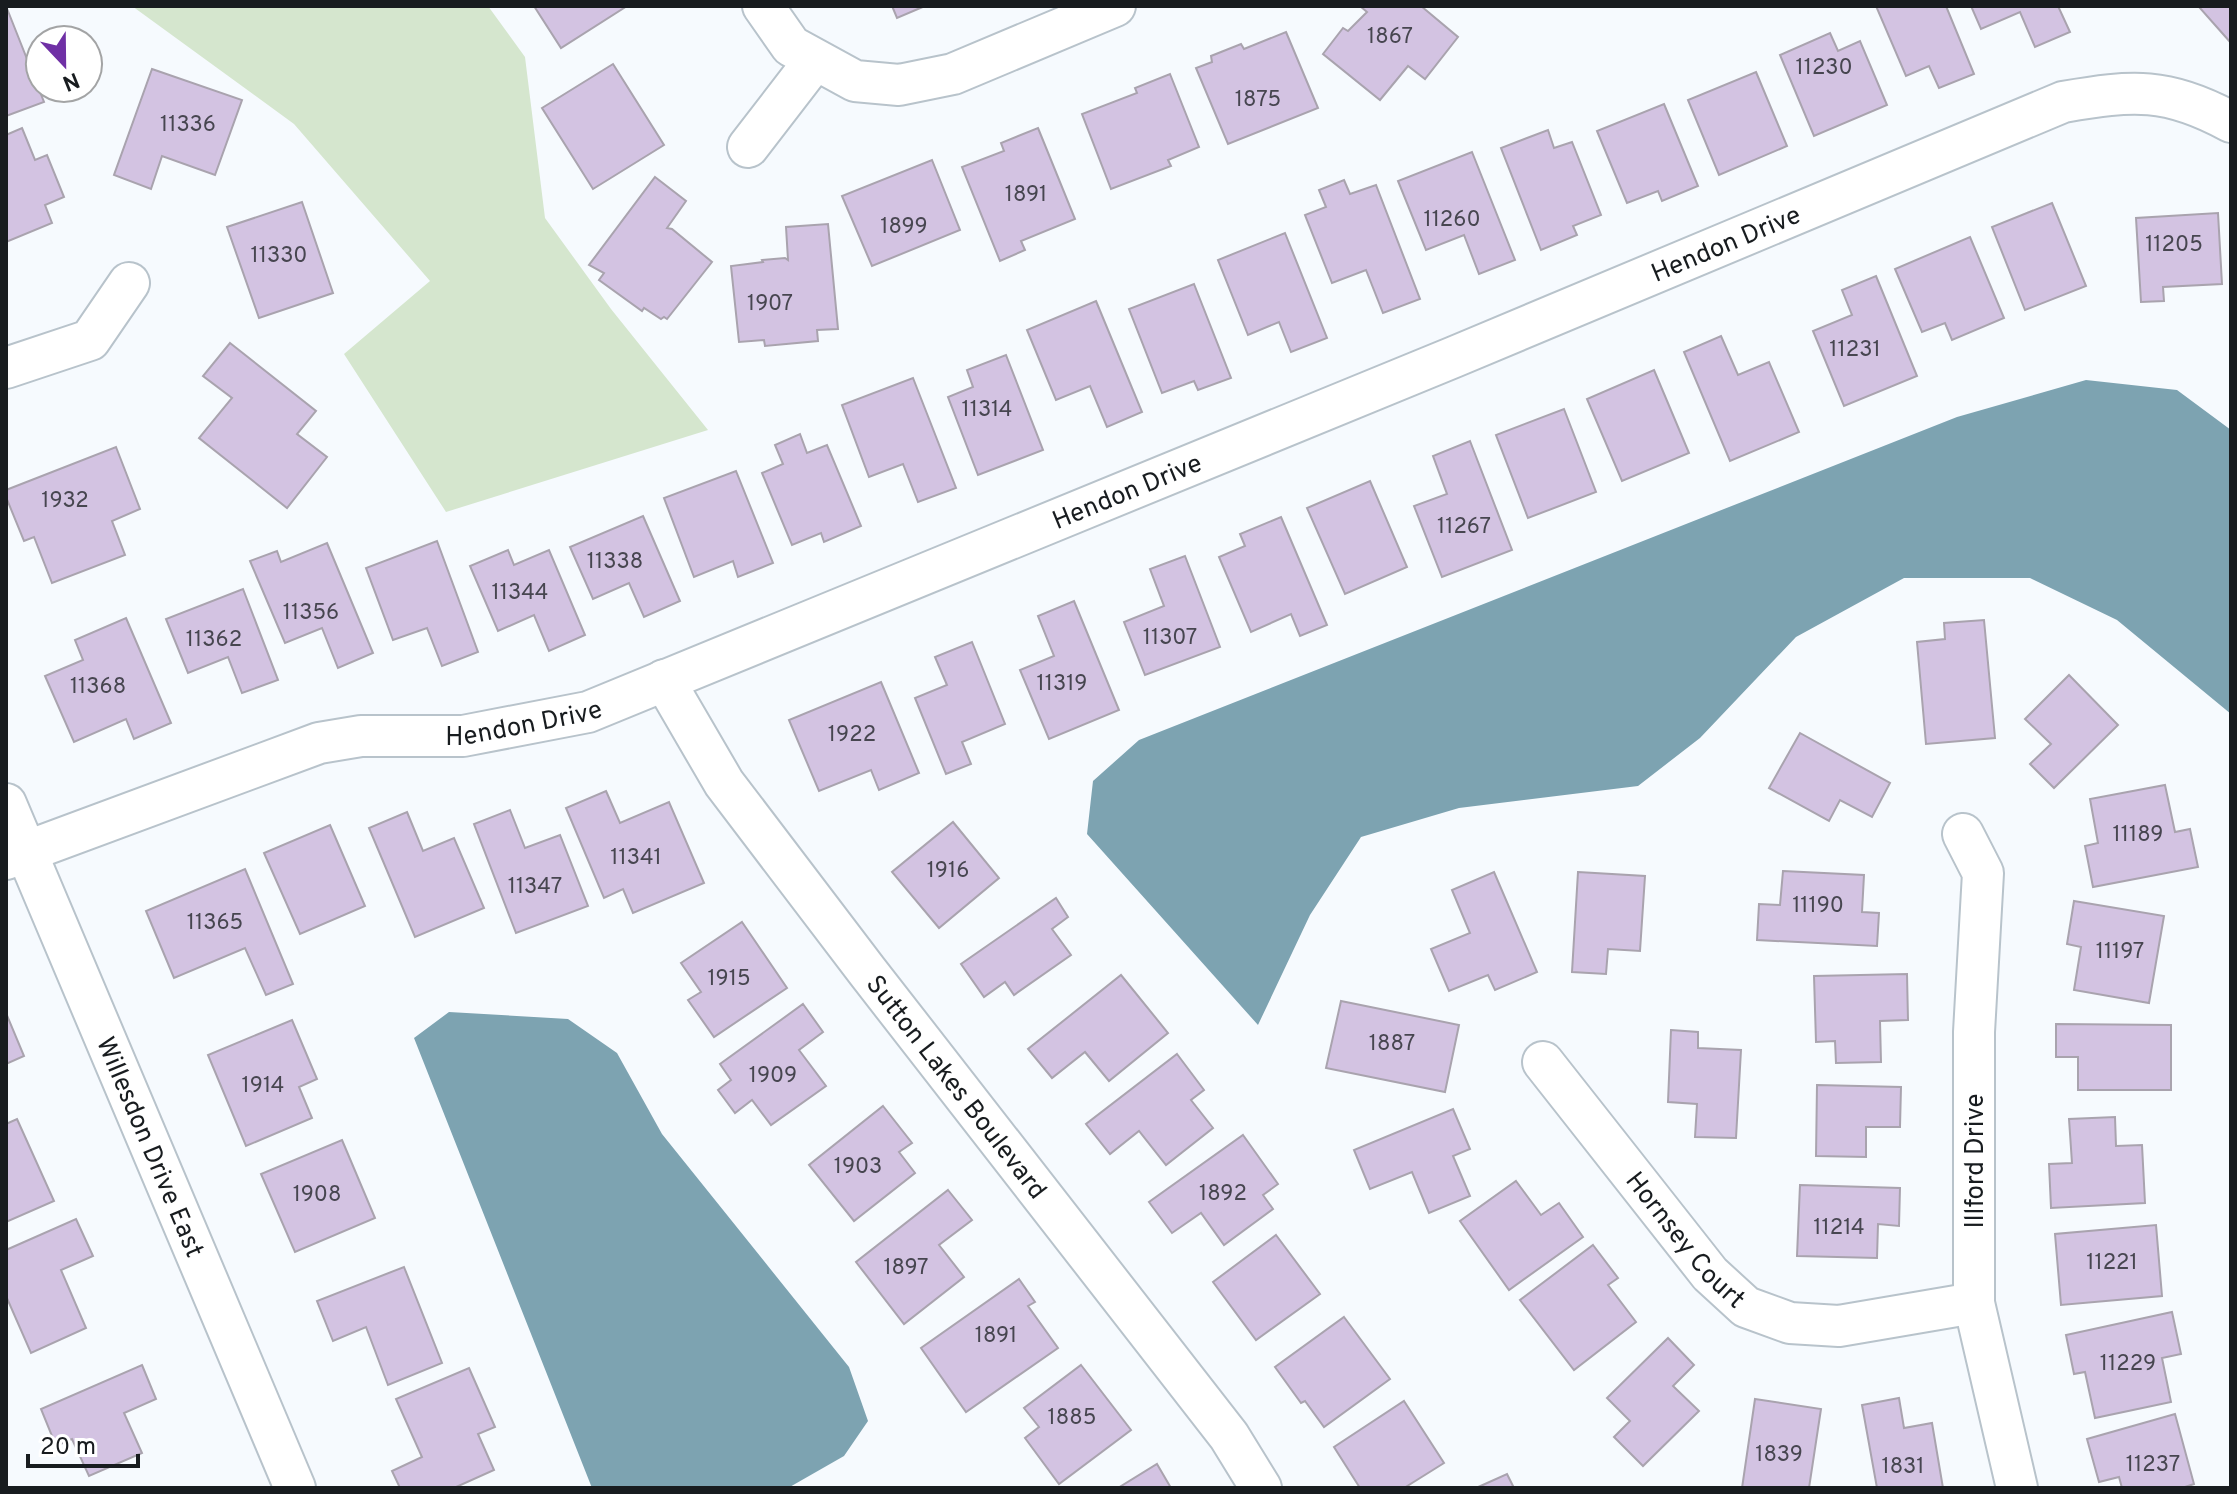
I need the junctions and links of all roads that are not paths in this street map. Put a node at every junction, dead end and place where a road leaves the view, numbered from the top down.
1 (763, 6) edge
2 (1115, 6) edge
3 (815, 60) junction
4 (2231, 122) edge
5 (748, 147) dead end
6 (129, 283) dead end
7 (6, 368) edge
8 (664, 680) junction
9 (6, 804) edge
10 (1963, 834) dead end
11 (16, 855) edge
12 (1543, 1062) dead end
13 (1974, 1303) junction
14 (295, 1488) edge
15 (1261, 1488) edge
16 (2017, 1488) edge

1 - 3 street
2 - 3 street
3 - 5 street
4 - 8 street, Hendon Drive
6 - 7 street
8 - 11 street, Hendon Drive
8 - 15 street, Sutton Lakes Boulevard
9 - 11 street, Willesdon Drive East
10 - 13 street, Illford Drive
11 - 14 street, Willesdon Drive East
12 - 13 street, Hornsey Court
13 - 16 street, Illford Drive

